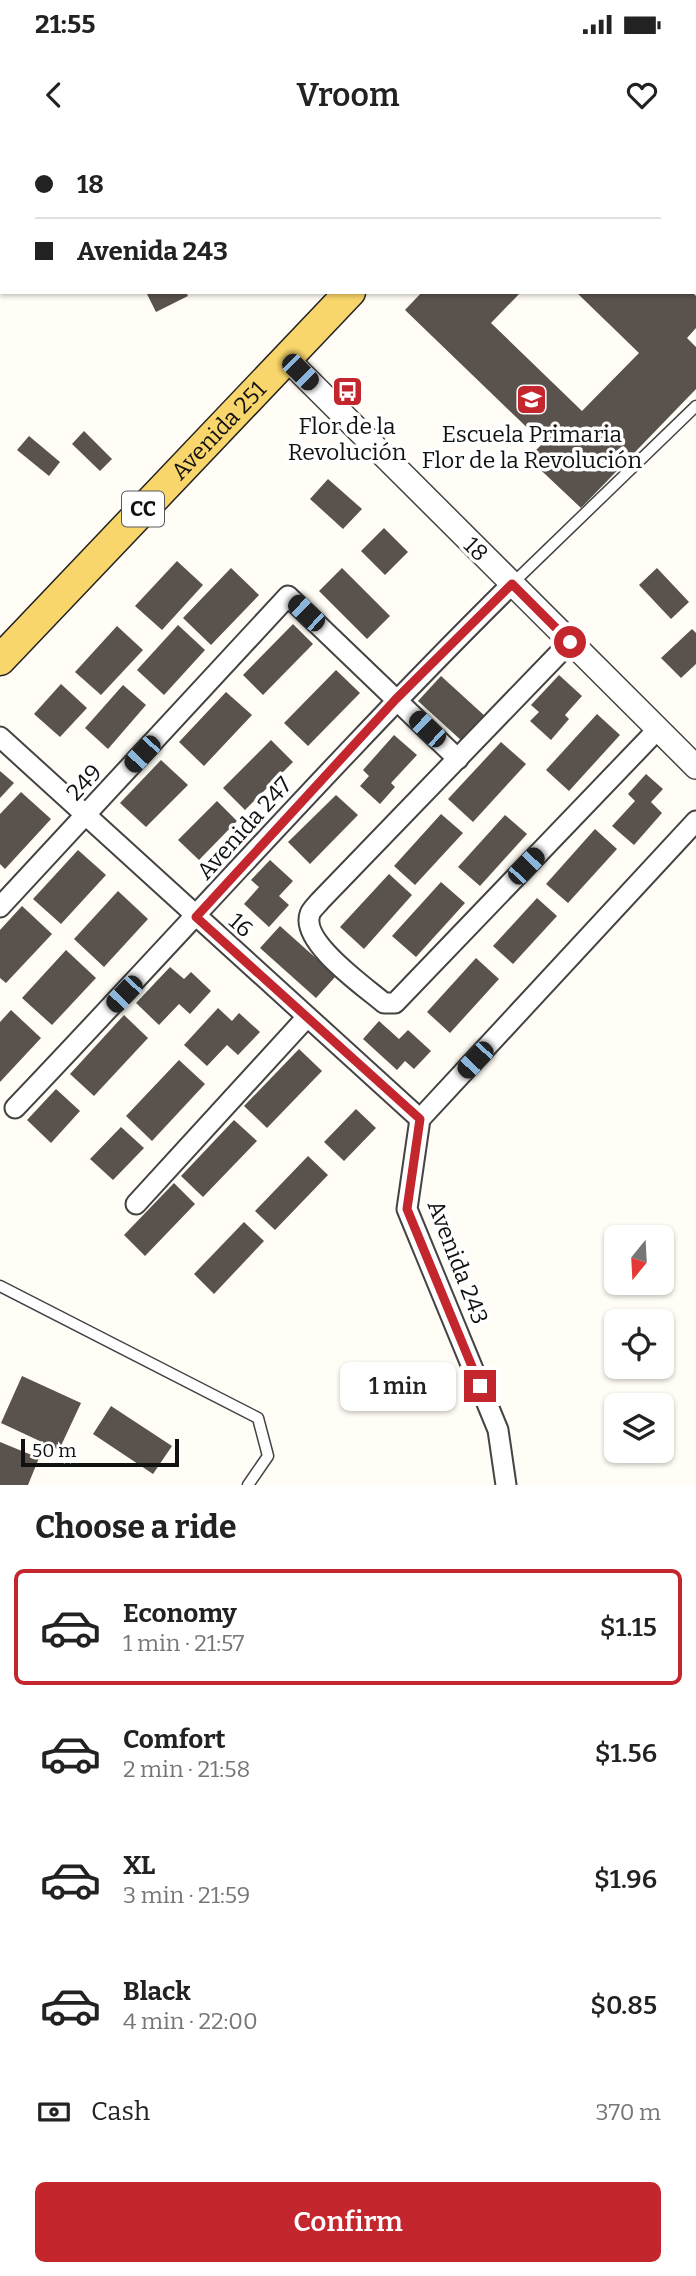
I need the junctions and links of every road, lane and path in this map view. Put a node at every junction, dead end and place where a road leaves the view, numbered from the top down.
1 (348, 294) edge
2 (287, 359) junction
3 (696, 406) edge
4 (512, 584) junction
5 (570, 642) junction
6 (0, 660) edge
7 (396, 699) junction
8 (658, 729) junction
9 (0, 737) edge
10 (458, 759) junction
11 (696, 767) edge
12 (88, 814) junction
13 (696, 821) edge
14 (0, 907) edge
15 (196, 917) junction
16 (307, 1017) junction
17 (15, 1108) dead end
18 (420, 1119) junction
19 (136, 1204) dead end
20 (0, 1286) edge
21 (248, 1485) edge
22 (506, 1485) edge

1 - 2 main road, Avenida 251 / CC
2 - 4 street, 18
2 - 6 main road, Avenida 251 / CC
3 - 4 lane
4 - 5 street, 18
4 - 7 street, Avenida 247
5 - 8 street, 18
5 - 10 street
7 - 10 street
7 - 12 street, 249
7 - 15 street, Avenida 247
8 - 10 street
8 - 11 street, 18
9 - 12 street, 16
12 - 14 street, 249
12 - 15 street, 16
13 - 18 street
15 - 16 street, 16
15 - 17 street, Avenida 247
16 - 18 street, 16
16 - 19 street
18 - 22 street, Avenida 243
20 - 21 lane

